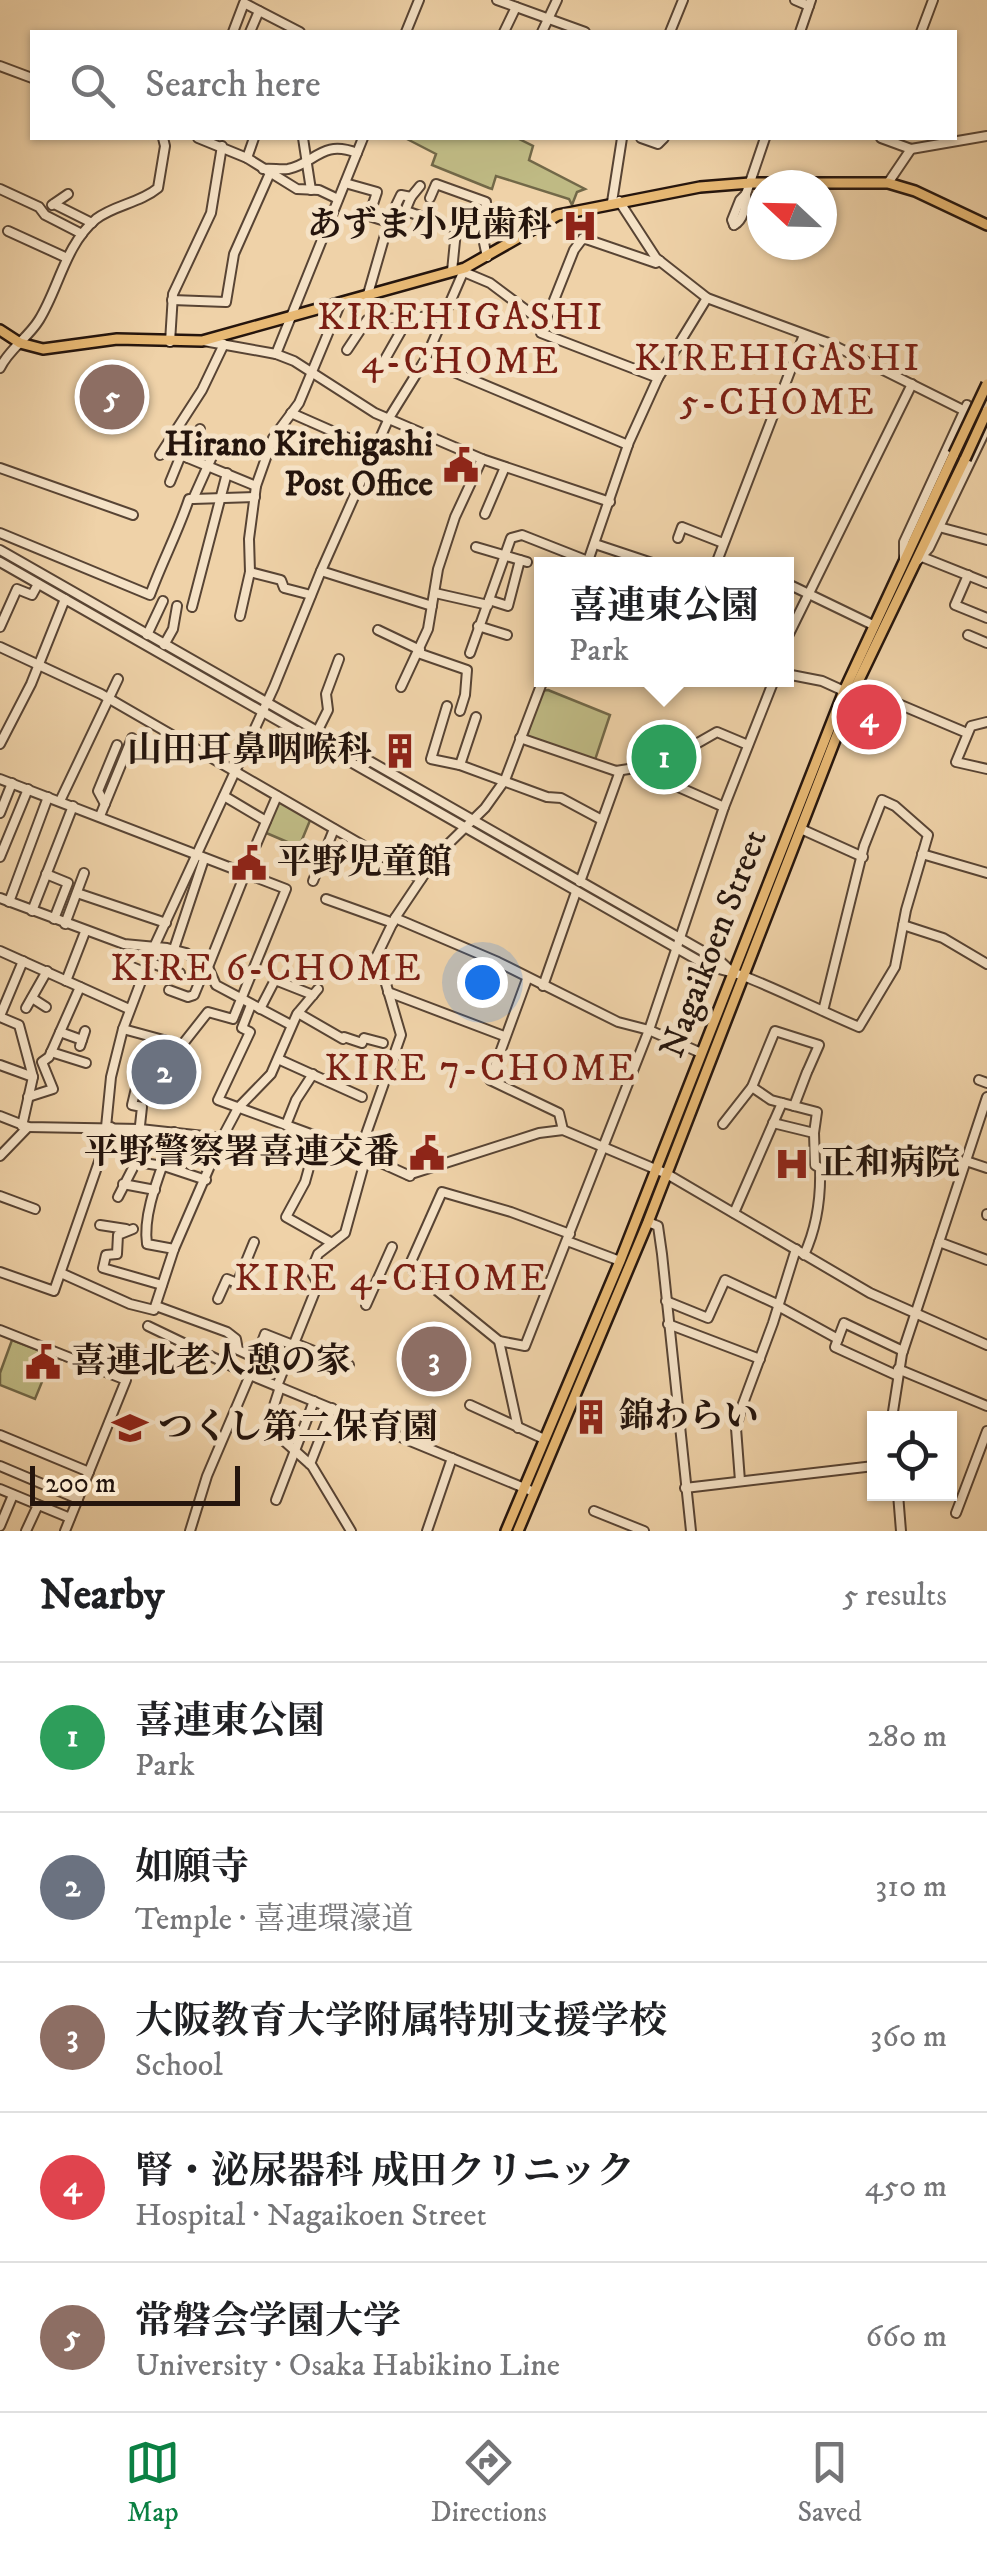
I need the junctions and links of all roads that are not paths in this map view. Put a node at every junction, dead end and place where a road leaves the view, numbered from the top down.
1 (419, 0) edge
2 (497, 0) edge
3 (557, 0) edge
4 (683, 0) edge
5 (795, 0) edge
6 (933, 0) edge
7 (810, 3) edge
8 (516, 7) junction
9 (259, 11) junction
10 (549, 18) junction
11 (234, 30) edge
12 (251, 30) edge
13 (293, 30) edge
14 (407, 30) edge
15 (505, 30) edge
16 (543, 30) edge
17 (580, 30) edge
18 (671, 30) edge
19 (801, 30) edge
20 (922, 30) edge
21 (0, 66) edge
22 (30, 77) edge
23 (987, 136) edge
24 (957, 139) edge
25 (164, 140) edge
26 (210, 140) edge
27 (253, 140) edge
28 (304, 140) edge
29 (363, 140) edge
30 (622, 140) edge
31 (763, 140) edge
32 (887, 140) edge
33 (946, 140) edge
34 (222, 146) junction
35 (911, 148) junction
36 (357, 153) junction
37 (246, 158) junction
38 (306, 159) junction
39 (754, 170) edge
40 (267, 171) junction
41 (837, 182) edge
42 (888, 182) junction
43 (344, 183) junction
44 (747, 183) edge
45 (420, 186) dead end
46 (0, 189) edge
47 (311, 190) junction
48 (68, 194) dead end
49 (411, 197) junction
50 (430, 198) dead end
51 (338, 199) junction
52 (615, 202) junction
53 (54, 204) junction
54 (44, 211) junction
55 (92, 223) junction
56 (987, 226) edge
57 (8, 231) dead end
58 (456, 231) junction
59 (82, 234) junction
60 (385, 235) dead end
61 (483, 238) junction
62 (487, 257) junction
63 (67, 258) junction
64 (660, 262) junction
65 (460, 270) junction
66 (368, 294) junction
67 (707, 298) junction
68 (172, 300) junction
69 (341, 302) junction
70 (290, 316) junction
71 (409, 318) junction
72 (443, 319) junction
73 (545, 324) junction
74 (0, 330) edge
75 (804, 335) junction
76 (202, 340) junction
77 (20, 342) junction
78 (170, 342) junction
79 (224, 344) junction
80 (347, 350) dead end
81 (276, 354) junction
82 (425, 360) junction
83 (0, 368) edge
84 (380, 368) dead end
85 (314, 372) junction
86 (658, 378) junction
87 (912, 384) junction
88 (987, 384) edge
89 (965, 408) junction
90 (987, 410) edge
91 (291, 413) junction
92 (389, 418) junction
93 (987, 424) edge
94 (200, 429) dead end
95 (219, 441) dead end
96 (628, 446) junction
97 (375, 450) junction
98 (160, 455) dead end
99 (959, 456) junction
100 (188, 458) junction
101 (482, 458) junction
102 (208, 466) junction
103 (505, 466) junction
104 (0, 468) edge
105 (227, 473) junction
106 (170, 482) dead end
107 (256, 486) junction
108 (255, 497) junction
109 (193, 499) junction
110 (219, 500) junction
111 (610, 502) junction
112 (486, 514) dead end
113 (133, 515) dead end
114 (939, 528) junction
115 (0, 534) edge
116 (678, 538) dead end
117 (987, 540) edge
118 (724, 543) junction
119 (595, 544) junction
120 (476, 547) dead end
121 (0, 550) edge
122 (503, 555) junction
123 (574, 557) edge
124 (590, 557) edge
125 (635, 557) edge
126 (719, 557) edge
127 (922, 557) junction
128 (908, 563) junction
129 (1, 564) edge
130 (321, 570) junction
131 (250, 572) junction
132 (968, 575) junction
133 (987, 583) edge
134 (38, 584) junction
135 (794, 587) edge
136 (435, 592) junction
137 (809, 594) junction
138 (311, 595) junction
139 (84, 598) junction
140 (65, 599) junction
141 (163, 600) dead end
142 (488, 602) junction
143 (78, 606) junction
144 (178, 606) dead end
145 (432, 606) junction
146 (192, 607) dead end
147 (240, 616) dead end
148 (986, 616) edge
149 (794, 624) edge
150 (873, 624) junction
151 (478, 626) junction
152 (0, 627) edge
153 (378, 630) dead end
154 (147, 634) junction
155 (968, 635) dead end
156 (506, 636) dead end
157 (987, 643) edge
158 (164, 644) junction
159 (0, 646) edge
160 (419, 651) junction
161 (470, 653) dead end
162 (340, 659) dead end
163 (39, 665) junction
164 (794, 676) edge
165 (118, 679) dead end
166 (856, 686) junction
167 (401, 687) dead end
168 (540, 687) edge
169 (771, 687) edge
170 (844, 691) junction
171 (108, 699) junction
172 (446, 706) dead end
173 (264, 707) junction
174 (460, 710) dead end
175 (476, 717) dead end
176 (987, 722) edge
177 (317, 732) junction
178 (967, 734) junction
179 (132, 738) dead end
180 (520, 738) junction
181 (0, 744) edge
182 (116, 745) dead end
183 (748, 745) junction
184 (460, 765) junction
185 (987, 769) edge
186 (620, 771) junction
187 (235, 772) junction
188 (0, 779) edge
189 (504, 780) junction
190 (12, 784) junction
191 (673, 785) junction
192 (28, 789) junction
193 (224, 796) junction
194 (277, 796) junction
195 (48, 797) junction
196 (60, 801) junction
197 (105, 804) junction
198 (73, 806) junction
199 (724, 807) junction
200 (0, 812) edge
201 (100, 816) junction
202 (602, 820) junction
203 (266, 821) junction
204 (467, 823) junction
205 (334, 829) junction
206 (801, 829) junction
207 (256, 845) dead end
208 (922, 854) junction
209 (0, 857) edge
210 (200, 857) junction
211 (862, 857) junction
212 (84, 872) dead end
213 (46, 874) junction
214 (245, 874) junction
215 (987, 874) edge
216 (421, 879) junction
217 (313, 881) dead end
218 (580, 882) junction
219 (576, 892) junction
220 (76, 893) junction
221 (4, 900) edge
222 (32, 910) junction
223 (330, 916) dead end
224 (54, 919) junction
225 (394, 920) junction
226 (64, 924) junction
227 (166, 924) junction
228 (903, 925) junction
229 (85, 932) junction
230 (678, 944) junction
231 (154, 947) junction
232 (174, 949) junction
233 (0, 950) edge
234 (23, 960) junction
235 (125, 964) dead end
236 (987, 964) edge
237 (207, 966) junction
238 (146, 967) junction
239 (46, 972) junction
240 (732, 972) junction
241 (180, 974) dead end
242 (744, 976) junction
243 (526, 979) junction
244 (66, 980) junction
245 (543, 986) junction
246 (80, 987) junction
247 (169, 990) dead end
248 (388, 992) junction
249 (32, 998) junction
250 (242, 1000) junction
251 (46, 1006) dead end
252 (256, 1007) junction
253 (26, 1008) dead end
254 (129, 1010) junction
255 (823, 1011) junction
256 (298, 1013) junction
257 (0, 1016) edge
258 (291, 1026) junction
259 (123, 1030) junction
260 (648, 1030) junction
261 (60, 1032) junction
262 (504, 1036) junction
263 (82, 1039) dead end
264 (382, 1043) dead end
265 (51, 1052) junction
266 (702, 1053) junction
267 (278, 1060) junction
268 (86, 1063) dead end
269 (0, 1065) edge
270 (137, 1068) dead end
271 (313, 1074) junction
272 (32, 1077) junction
273 (752, 1087) junction
274 (28, 1097) junction
275 (362, 1097) dead end
276 (987, 1097) edge
277 (782, 1103) junction
278 (794, 1106) junction
279 (238, 1108) junction
280 (0, 1116) edge
281 (773, 1123) junction
282 (724, 1124) dead end
283 (286, 1125) junction
284 (25, 1126) junction
285 (108, 1127) junction
286 (140, 1129) junction
287 (563, 1130) junction
288 (174, 1132) junction
289 (814, 1133) junction
290 (222, 1138) junction
291 (346, 1147) junction
292 (604, 1148) junction
293 (2, 1151) edge
294 (362, 1156) junction
295 (966, 1161) junction
296 (136, 1162) junction
297 (164, 1166) junction
298 (987, 1168) edge
299 (656, 1169) junction
300 (667, 1174) junction
301 (206, 1180) junction
302 (123, 1184) junction
303 (155, 1190) junction
304 (0, 1196) edge
305 (118, 1197) dead end
306 (36, 1210) dead end
307 (734, 1213) junction
308 (648, 1222) junction
309 (100, 1225) dead end
310 (133, 1228) junction
311 (146, 1228) junction
312 (569, 1237) junction
313 (254, 1242) dead end
314 (939, 1242) junction
315 (332, 1244) junction
316 (392, 1247) dead end
317 (174, 1249) junction
318 (796, 1250) junction
319 (804, 1256) junction
320 (987, 1260) edge
321 (620, 1261) junction
322 (0, 1272) edge
323 (62, 1272) junction
324 (162, 1285) junction
325 (218, 1299) dead end
326 (666, 1302) junction
327 (366, 1305) dead end
328 (778, 1306) junction
329 (155, 1308) junction
330 (915, 1314) junction
331 (668, 1324) junction
332 (148, 1326) dead end
333 (0, 1330) edge
334 (838, 1339) junction
335 (499, 1341) junction
336 (262, 1342) dead end
337 (294, 1344) junction
338 (987, 1345) edge
339 (903, 1351) junction
340 (760, 1359) junction
341 (350, 1365) dead end
342 (283, 1371) junction
343 (897, 1372) junction
344 (250, 1374) junction
345 (279, 1387) junction
346 (314, 1401) junction
347 (470, 1405) dead end
348 (987, 1406) edge
349 (332, 1408) junction
350 (893, 1411) edge
351 (518, 1428) junction
352 (987, 1430) edge
353 (0, 1435) edge
354 (544, 1439) junction
355 (295, 1448) junction
356 (452, 1458) junction
357 (310, 1464) junction
358 (0, 1466) edge
359 (867, 1467) edge
360 (974, 1468) junction
361 (89, 1472) junction
362 (987, 1474) edge
363 (740, 1481) junction
364 (685, 1488) junction
365 (0, 1490) edge
366 (529, 1490) junction
367 (13, 1495) junction
368 (78, 1500) junction
369 (276, 1500) dead end
370 (899, 1501) edge
371 (38, 1505) junction
372 (594, 1511) dead end
373 (956, 1512) dead end
374 (70, 1518) junction
375 (0, 1526) edge
376 (26, 1531) edge
377 (65, 1531) edge
378 (190, 1531) edge
379 (351, 1531) edge
380 (427, 1531) edge
381 (506, 1531) edge
382 (518, 1531) edge
383 (644, 1531) edge
384 (691, 1531) edge
385 (901, 1531) edge

1 - 14 street
2 - 8 street
3 - 10 street
4 - 18 street
5 - 7 street
6 - 20 street
7 - 19 street
8 - 10 street
8 - 15 street
9 - 11 street
9 - 12 street
9 - 13 street
10 - 16 street
10 - 17 street
21 - 22 street
23 - 24 street
25 - 55 street
26 - 34 street
27 - 37 street
28 - 38 street
29 - 36 street
30 - 52 street
31 - 39 street
32 - 35 street
33 - 35 street
34 - 37 street
34 - 68 street
35 - 42 street
36 - 38 street
36 - 43 street
37 - 40 street
38 - 40 street
38 - 47 street
40 - 47 street
40 - 68 street
41 - 42 main road
42 - 56 main road
43 - 49 street
43 - 51 street
44 - 52 main road
45 - 49 street
46 - 54 street
47 - 51 street
48 - 53 street
49 - 58 street
50 - 61 street
51 - 70 street
52 - 62 main road
52 - 64 street
53 - 54 street
53 - 55 street
54 - 59 street
55 - 59 street
57 - 63 street
58 - 61 street
58 - 65 street
59 - 63 street
60 - 66 street
61 - 62 street
62 - 65 main road
63 - 77 street
64 - 67 street
64 - 73 street
65 - 66 main road
65 - 72 street
65 - 73 street
66 - 69 main road
67 - 75 street
67 - 86 street
68 - 78 street
69 - 70 main road
69 - 85 street
70 - 76 main road
70 - 81 street
71 - 72 street
71 - 80 street
71 - 84 street
72 - 82 street
73 - 86 street
74 - 77 main road
75 - 87 street
75 - 118 street
76 - 78 main road
76 - 79 street
77 - 78 main road
77 - 83 street
79 - 81 street
79 - 98 street
81 - 85 street
82 - 92 street
82 - 96 street
85 - 91 street
85 - 92 street
86 - 96 street
87 - 89 street
87 - 137 street
88 - 99 main road, Nagaikoen Street, bridge
89 - 93 street
89 - 128 street
90 - 99 main road, Nagaikoen Street, bridge
91 - 97 street
91 - 107 street
92 - 97 street
92 - 101 street
93 - 114 street
94 - 100 street
95 - 102 street
96 - 111 street
97 - 130 street
99 - 128 main road, Nagaikoen Street
100 - 102 street
100 - 106 street
101 - 103 street
101 - 136 street
102 - 105 street
102 - 109 street
103 - 111 street
103 - 112 street
104 - 113 street
105 - 107 street
105 - 110 street
107 - 108 street
108 - 110 street
108 - 131 street
109 - 110 street
109 - 115 street
110 - 146 street
111 - 119 street
114 - 117 street
114 - 127 street
116 - 118 street
118 - 126 street
119 - 124 street
119 - 125 street
120 - 122 street
121 - 139 street
122 - 123 street
122 - 142 street
122 - 142 street
127 - 128 street
127 - 132 street
128 - 150 main road, Nagaikoen Street
128 - 166 main road, Nagaikoen Street
129 - 134 street
130 - 138 street
130 - 145 street
131 - 138 street
131 - 147 street
132 - 133 street
132 - 148 street
134 - 140 street
134 - 152 street
135 - 137 street
136 - 142 street
136 - 145 street
137 - 149 street
137 - 150 street
138 - 173 street
139 - 143 street
139 - 154 street
140 - 143 street
140 - 163 street
141 - 154 street
142 - 151 street
143 - 173 street
144 - 158 street
145 - 160 street
150 - 170 main road, Nagaikoen Street
151 - 156 street
151 - 161 street
153 - 160 street
154 - 158 street
155 - 157 street
158 - 173 street
159 - 163 street
160 - 167 street
160 - 174 street
162 - 177 street
163 - 171 street
163 - 181 street
164 - 170 street
165 - 171 street
166 - 178 street
166 - 206 main road, Nagaikoen Street
168 - 180 street
169 - 183 street
170 - 240 main road, Nagaikoen Street
171 - 187 street
171 - 196 street
172 - 184 street
173 - 177 street
173 - 187 street
173 - 204 street
175 - 184 street
176 - 178 street
177 - 204 street
178 - 185 street
179 - 197 street
180 - 186 street
180 - 189 street
182 - 197 street
183 - 191 street
183 - 199 street
184 - 189 street
186 - 191 street
186 - 202 street
187 - 193 street
187 - 194 street
188 - 190 street
189 - 202 street
189 - 204 street
190 - 192 street
190 - 200 street
191 - 199 street
192 - 195 street
192 - 209 street
193 - 203 street
193 - 210 street
194 - 203 street
194 - 205 street
195 - 196 street
195 - 221 street
196 - 198 street
197 - 201 street
198 - 201 street
198 - 213 street
199 - 230 street
201 - 210 street
202 - 218 street
203 - 207 street
204 - 216 street
204 - 218 street
204 - 219 street
205 - 216 street
205 - 217 street
206 - 211 street
206 - 242 main road, Nagaikoen Street
208 - 211 street
208 - 215 street
208 - 228 street
210 - 214 street
210 - 227 street
210 - 232 street
211 - 255 street
212 - 220 street
213 - 222 street
213 - 224 street
214 - 237 street
214 - 250 street
216 - 225 street
218 - 230 street
219 - 230 street
219 - 245 street
220 - 226 street
220 - 227 street
221 - 222 street
222 - 224 street
223 - 225 street
224 - 226 street
225 - 243 street
225 - 248 street
226 - 229 street
227 - 231 street
228 - 236 street
228 - 255 street
229 - 231 street
229 - 244 street
230 - 240 street
230 - 260 street
231 - 232 street
231 - 238 street
232 - 237 street
233 - 234 street
234 - 239 street
234 - 257 street
235 - 238 street
237 - 247 street
237 - 250 street
238 - 241 street
238 - 254 street
239 - 244 street
239 - 249 street
240 - 242 street
240 - 266 main road, Nagaikoen Street
242 - 255 street
242 - 300 main road, Nagaikoen Street
243 - 245 street
243 - 262 street
244 - 246 street
245 - 260 street
246 - 254 street
246 - 261 street
248 - 262 street
248 - 294 street
249 - 251 street
249 - 253 street
250 - 252 street
250 - 259 street
252 - 256 street
252 - 258 street
252 - 279 street
254 - 259 street
256 - 258 street
256 - 264 street
257 - 272 street
258 - 267 street
259 - 285 street
260 - 266 street
260 - 292 street
261 - 263 street
261 - 265 street
262 - 287 street
265 - 268 street
265 - 274 street
266 - 299 main road, Nagaikoen Street
267 - 271 street
267 - 279 street
269 - 272 street
270 - 286 street
271 - 275 street
271 - 283 street
272 - 274 street
273 - 277 street
273 - 278 street
273 - 282 street
274 - 284 street
276 - 295 street
277 - 278 street
277 - 281 street
278 - 289 street
279 - 283 street
279 - 290 street
280 - 284 street
281 - 289 street
281 - 307 street
283 - 291 street
284 - 285 street
284 - 293 street
285 - 286 street
285 - 323 street
286 - 288 street
286 - 296 street
287 - 292 street
287 - 294 street
288 - 290 street
288 - 297 street
289 - 319 street
290 - 301 street
291 - 294 street
291 - 315 street
292 - 299 street
292 - 312 street
294 - 315 street
295 - 298 street
295 - 314 street
296 - 297 street
296 - 302 street
297 - 301 street
297 - 303 street
299 - 300 street
299 - 321 main road, Nagaikoen Street
300 - 307 street
300 - 308 main road, Nagaikoen Street
301 - 317 street
302 - 303 street
302 - 305 street
303 - 311 street
304 - 306 street
307 - 318 street
308 - 326 street
308 - 366 main road, Nagaikoen Street
309 - 310 street
310 - 311 street
310 - 324 street
311 - 317 street
312 - 321 street
312 - 335 street
312 - 335 street
313 - 325 street
314 - 320 street
314 - 330 street
315 - 337 street
316 - 327 street
317 - 324 street
318 - 319 street
318 - 328 street
319 - 330 street
321 - 354 main road, Nagaikoen Street
322 - 323 street
323 - 329 street
324 - 329 street
326 - 328 street
326 - 331 street
328 - 334 street
328 - 340 street
329 - 342 street
330 - 338 street
330 - 339 street
331 - 340 street
331 - 364 street
332 - 344 street
333 - 361 street
334 - 339 street
334 - 343 street
335 - 351 street
336 - 337 street
337 - 341 street
337 - 342 street
339 - 343 street
340 - 363 street
342 - 345 street
343 - 348 street
343 - 350 street
344 - 345 street
344 - 378 street
345 - 346 street
345 - 355 street
346 - 349 street
346 - 355 street
347 - 351 street
349 - 356 street
349 - 357 street
351 - 354 street
352 - 360 street
353 - 361 street
354 - 366 main road, Nagaikoen Street
355 - 357 street
355 - 369 street
356 - 366 street
356 - 380 street
357 - 379 street
358 - 368 street
359 - 363 street
360 - 362 street
360 - 373 street
361 - 368 street
363 - 364 street
364 - 384 street
365 - 367 street
366 - 381 main road, Nagaikoen Street
366 - 382 main road, Nagaikoen Street
367 - 371 street
367 - 375 street
368 - 374 street
370 - 385 street
371 - 374 street
371 - 376 street
372 - 383 street
374 - 377 street

